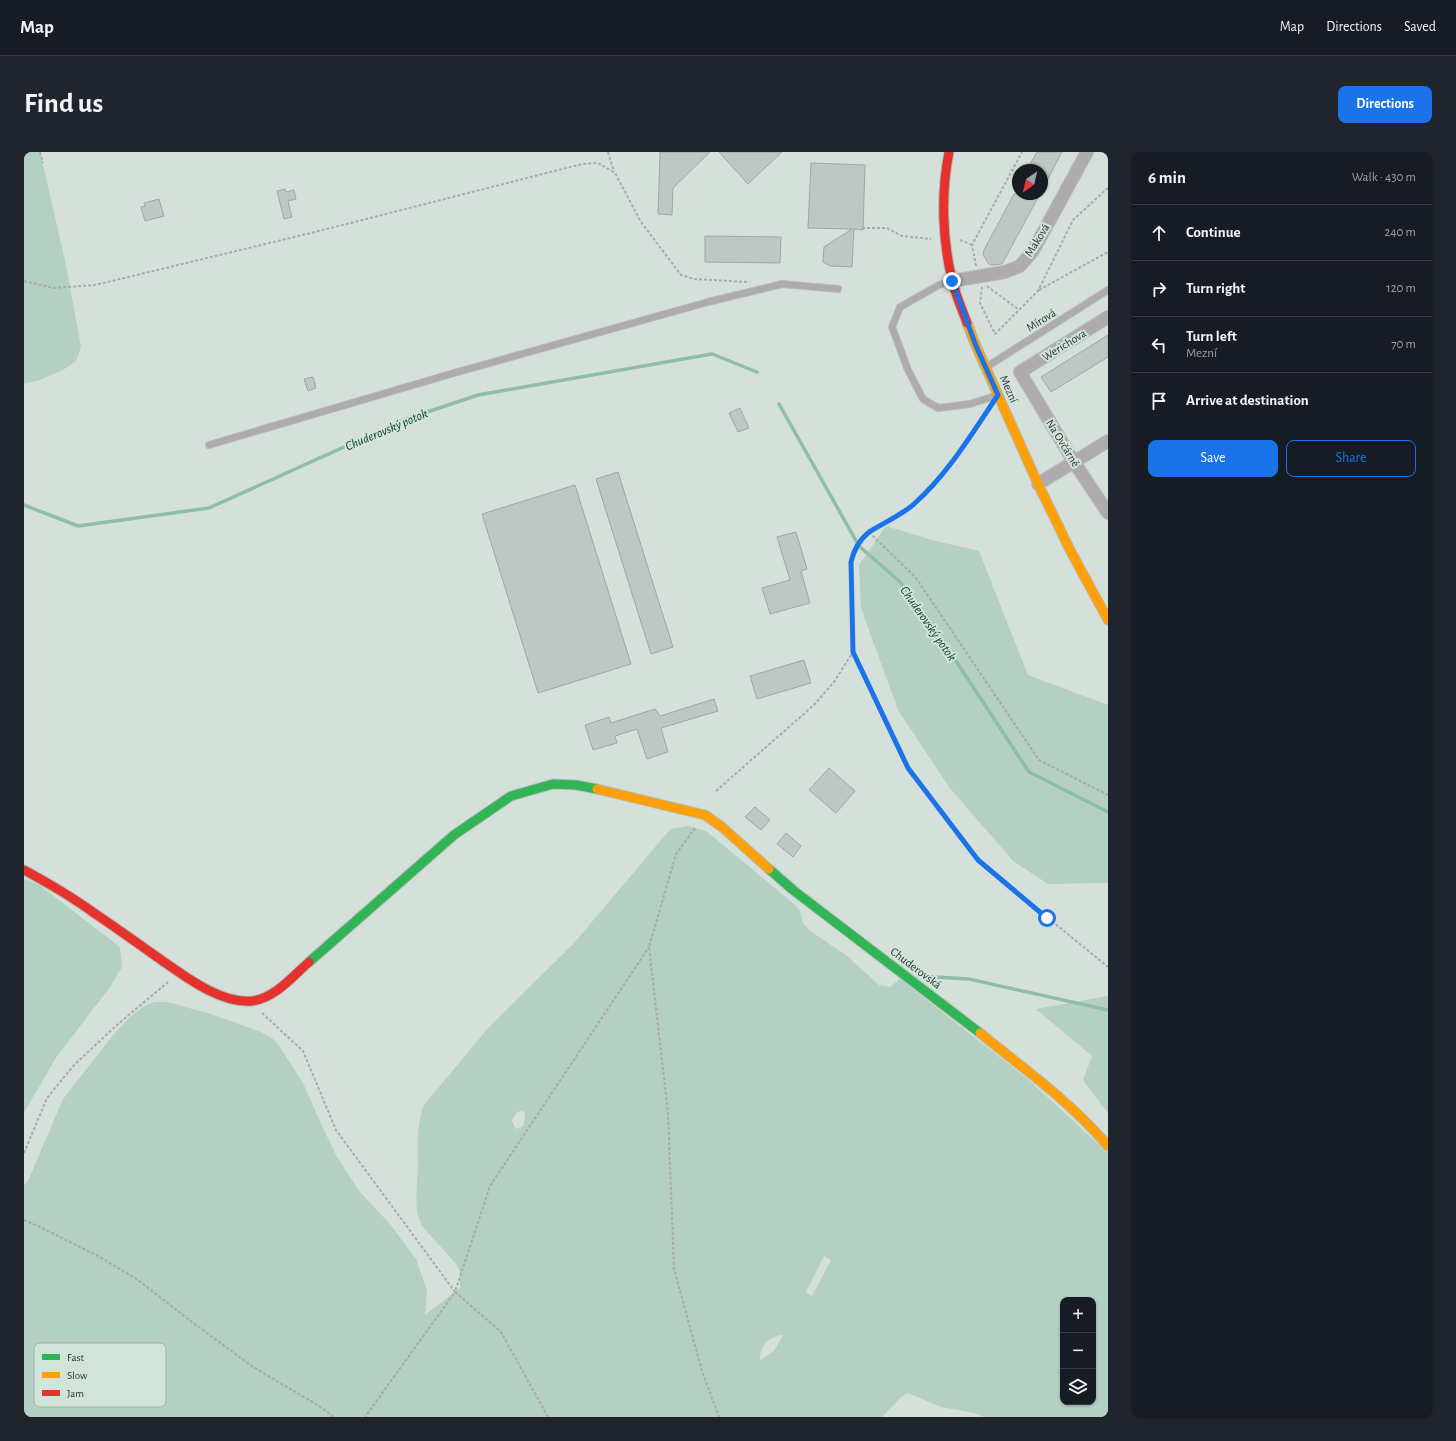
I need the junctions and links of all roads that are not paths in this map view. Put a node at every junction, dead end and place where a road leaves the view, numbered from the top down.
1 (949, 152) edge
2 (1087, 152) edge
3 (952, 281) junction
4 (838, 289) dead end
5 (1108, 290) edge
6 (1108, 317) edge
7 (986, 368) junction
8 (1020, 372) joint
9 (998, 395) junction
10 (1108, 440) edge
11 (209, 445) dead end
12 (1074, 462) junction
13 (1038, 484) junction
14 (1108, 513) edge
15 (1108, 620) edge
16 (24, 870) edge
17 (1108, 1146) edge

1 - 3 street, Mezní
2 - 3 street, Maková
3 - 7 street, Mezní
3 - 9 lane
4 - 11 lane
5 - 7 lane, Mírová
6 - 8 street, Werichova
7 - 9 street, Mezní
8 - 12 street, Na Ovčárně
9 - 13 street, Mezní
10 - 12 street
12 - 13 street
12 - 14 street, Na Ovčárně
13 - 15 street, Mezní
16 - 17 street, Chuderovská

